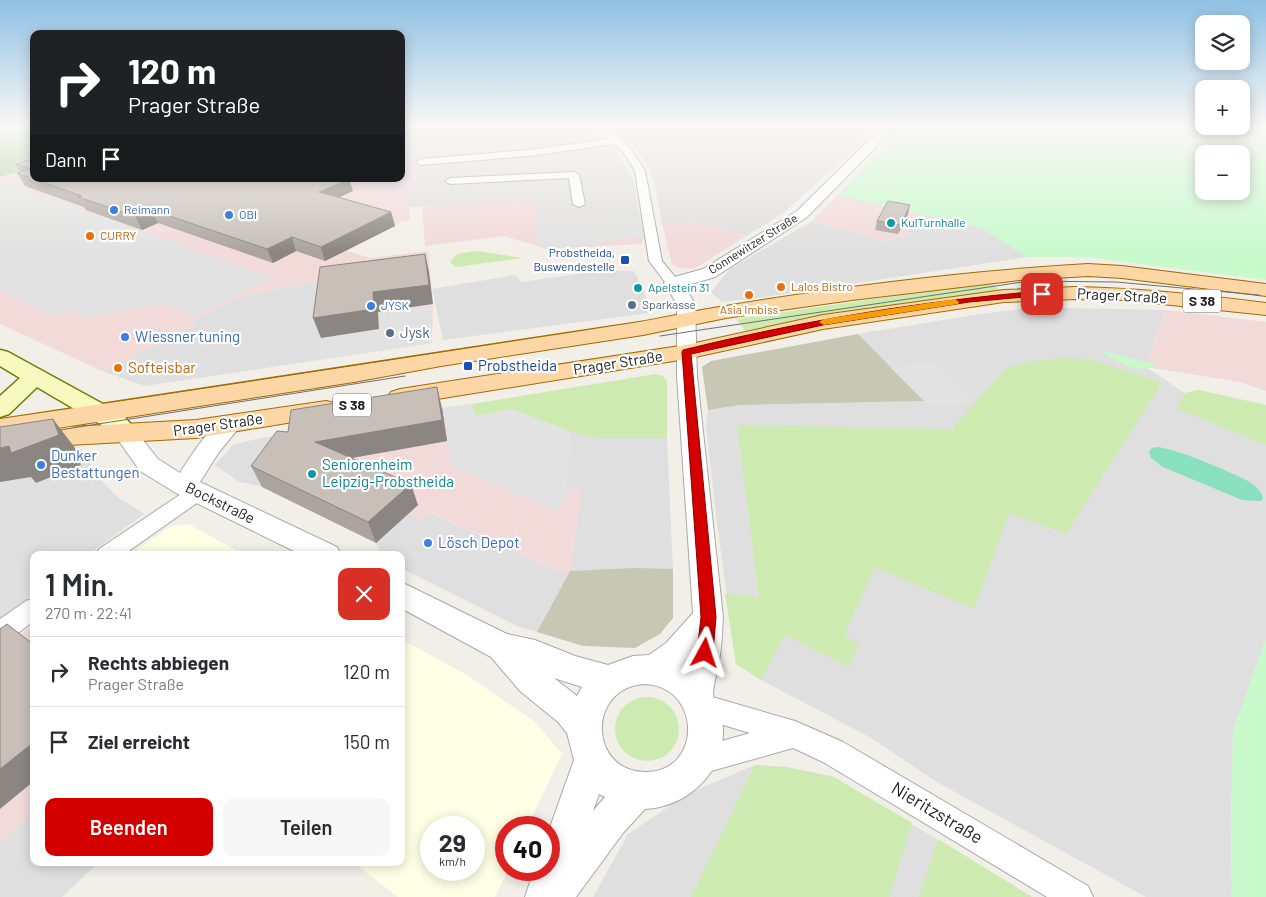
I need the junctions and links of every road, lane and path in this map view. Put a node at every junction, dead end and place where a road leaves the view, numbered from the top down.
1 (502, 168) edge
2 (512, 168) edge
3 (638, 168) edge
4 (849, 168) edge
5 (450, 181) dead end
6 (579, 204) dead end
7 (673, 283) junction
8 (1266, 290) edge
9 (1266, 309) edge
10 (686, 336) junction
11 (0, 357) edge
12 (35, 376) junction
13 (378, 400) edge
14 (349, 405) edge
15 (0, 409) edge
16 (102, 414) junction
17 (231, 424) junction
18 (0, 428) edge
19 (126, 434) junction
20 (0, 448) edge
21 (191, 490) junction
22 (112, 551) edge
23 (319, 551) edge
24 (405, 596) edge
25 (30, 611) edge
26 (708, 617) junction
27 (0, 633) edge
28 (502, 647) junction
29 (654, 670) junction
30 (609, 680) junction
31 (699, 702) junction
32 (795, 734) junction
33 (587, 743) junction
34 (697, 761) junction
35 (638, 789) junction
36 (545, 897) edge
37 (551, 897) edge
38 (1077, 897) edge

1 - 5 street
2 - 6 street
3 - 7 street
4 - 7 street, Connewitzer Straße
7 - 10 street
8 - 10 main road, Prager Straße / S 38
9 - 10 main road, Prager Straße / S 38
10 - 13 main road, Prager Straße / S 38
10 - 16 main road, Prager Straße / S 38
10 - 26 street
11 - 12 main road
12 - 15 main road
12 - 16 main road
14 - 17 main road, Prager Straße / S 38
16 - 18 main road, Prager Straße / S 38
16 - 19 main road
17 - 19 main road, Prager Straße / S 38
17 - 21 street
19 - 20 main road, Prager Straße / S 38
19 - 21 street, Bockstraße
21 - 22 street
21 - 23 street, Bockstraße
24 - 28 street
25 - 27 street
26 - 29 street
26 - 31 street
28 - 30 street
28 - 33 street
29 - 30 street
29 - 31 street
30 - 33 street
31 - 32 street, Nieritzstraße
31 - 34 street
32 - 34 street
32 - 38 street, Nieritzstraße
33 - 35 street
33 - 36 street
34 - 35 street
35 - 37 street

